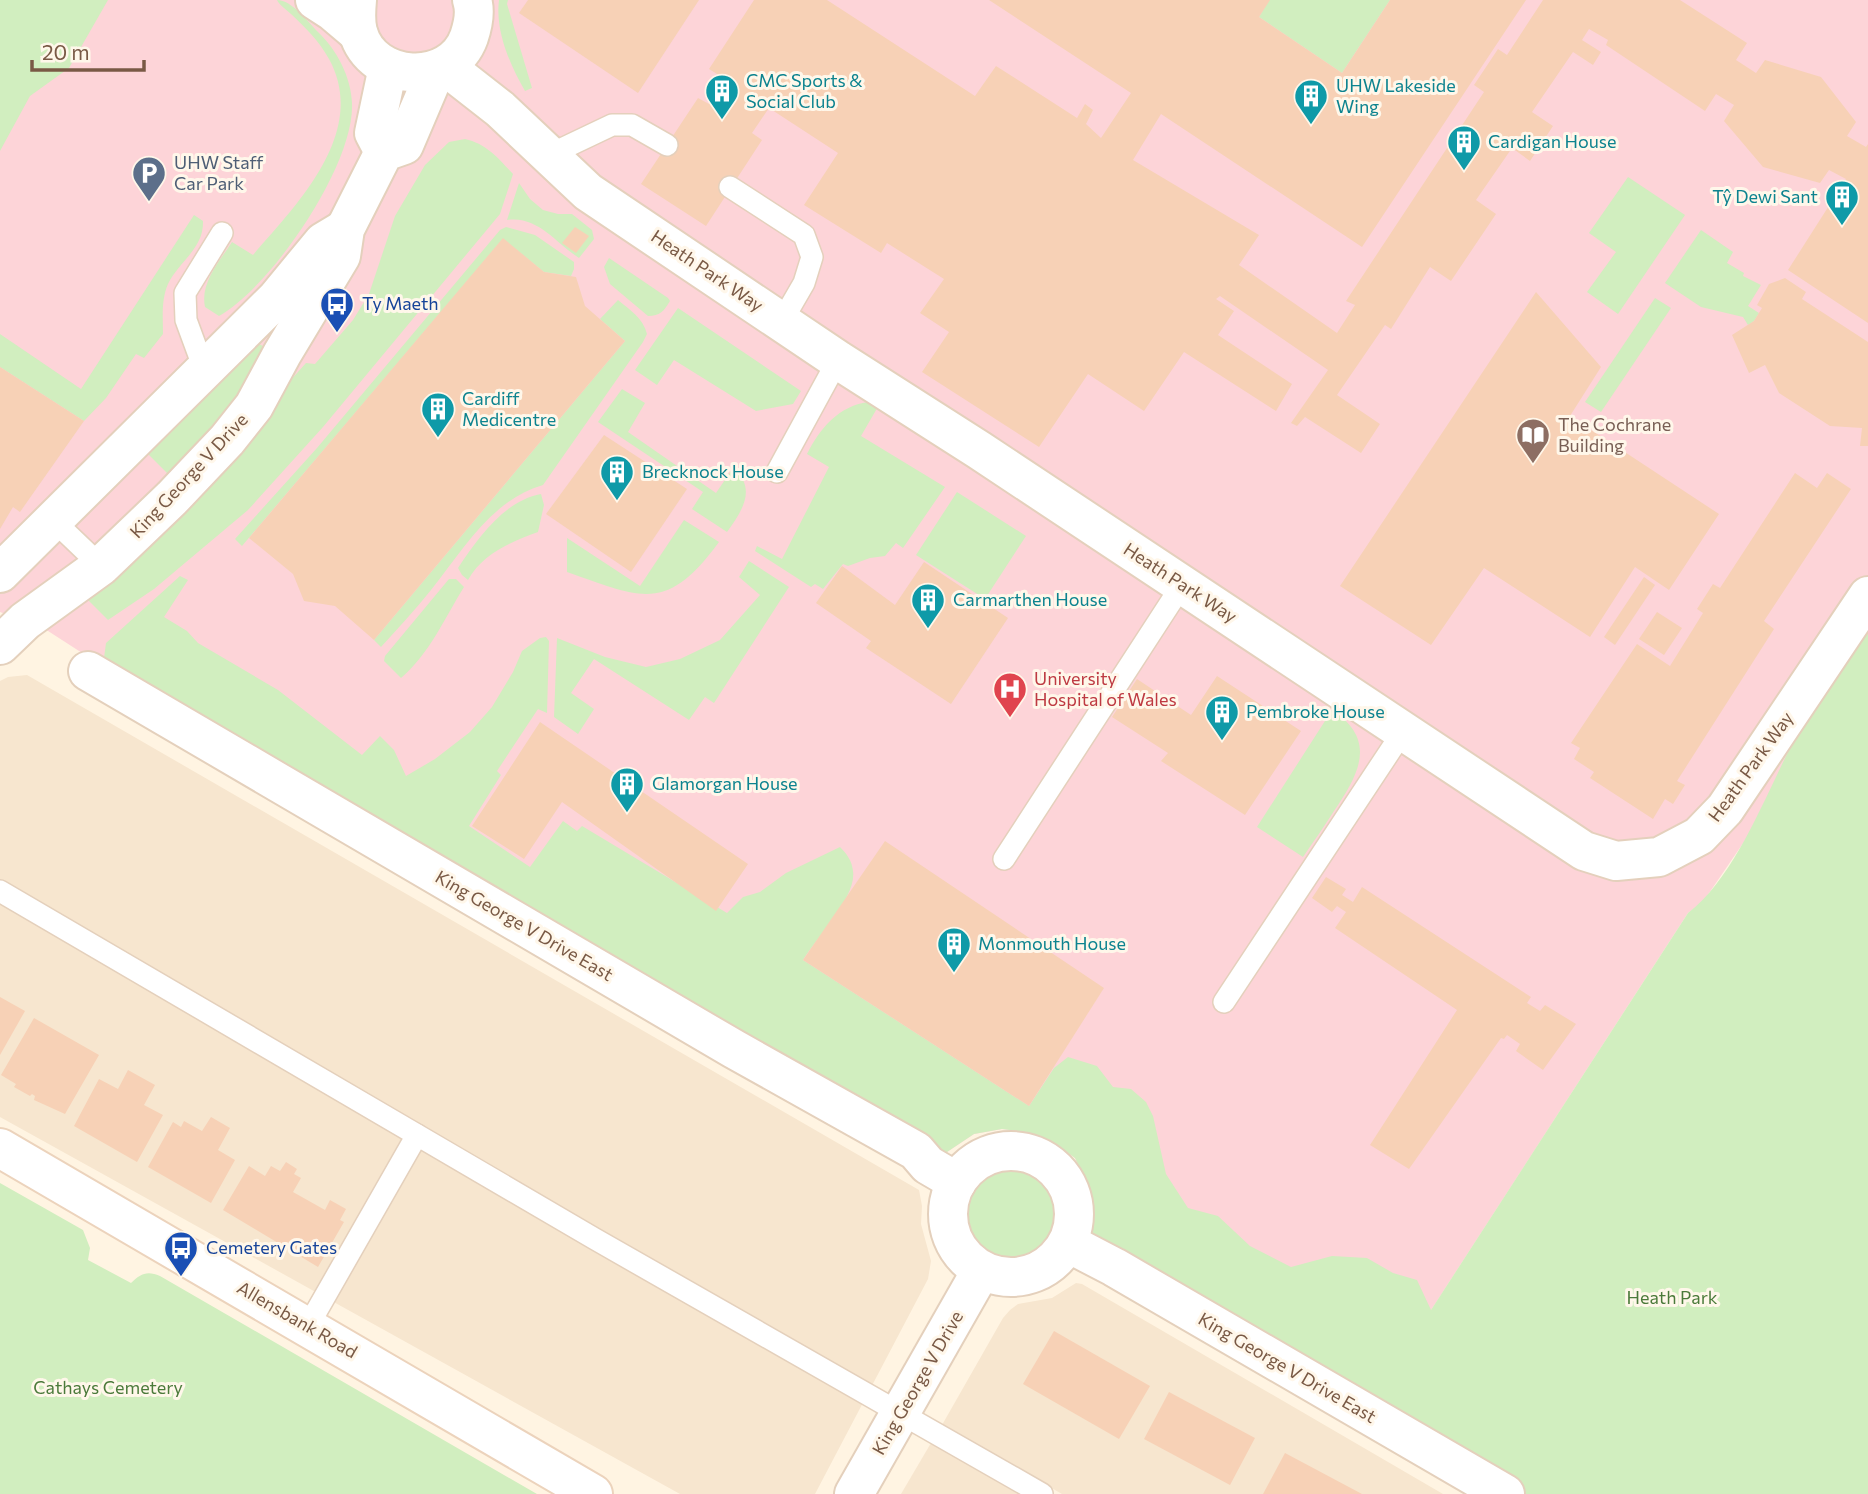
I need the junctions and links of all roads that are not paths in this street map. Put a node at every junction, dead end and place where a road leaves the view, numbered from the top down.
1 (472, 0) edge
2 (338, 9) edge
3 (388, 67) junction
4 (440, 68) junction
5 (667, 145) dead end
6 (384, 152) junction
7 (549, 155) junction
8 (730, 187) dead end
9 (345, 229) junction
10 (222, 233) dead end
11 (782, 321) junction
12 (838, 360) junction
13 (204, 369) junction
14 (777, 472) dead end
15 (52, 519) junction
16 (101, 566) junction
17 (0, 573) edge
18 (1182, 584) junction
19 (1868, 596) edge
20 (0, 645) edge
21 (88, 671) dead end
22 (1404, 730) junction
23 (1004, 859) dead end
24 (0, 891) edge
25 (1224, 1002) dead end
26 (417, 1135) junction
27 (0, 1148) edge
28 (957, 1182) junction
29 (1068, 1243) junction
30 (981, 1271) junction
31 (308, 1326) junction
32 (901, 1413) junction
33 (593, 1494) edge
34 (854, 1494) edge
35 (1042, 1494) edge
36 (1506, 1494) edge

1 - 4 street, King George V Drive
2 - 3 street
3 - 4 street
3 - 6 street
4 - 6 street, King George V Drive
4 - 7 street, Heath Park Way
5 - 7 lane
6 - 9 street, King George V Drive
7 - 11 street, Heath Park Way
8 - 11 lane
9 - 13 street, King George V Drive
9 - 16 street, King George V Drive
10 - 13 lane
11 - 12 street, Heath Park Way
12 - 14 lane
12 - 18 street, Heath Park Way
13 - 15 street, King George V Drive
15 - 16 lane
15 - 17 street, King George V Drive
16 - 20 street, King George V Drive
18 - 22 street, Heath Park Way
18 - 23 lane
19 - 22 street, Heath Park Way
21 - 28 street, King George V Drive East
22 - 25 lane
24 - 26 lane
26 - 31 lane
26 - 32 lane
27 - 31 street, Allensbank Road
28 - 29 street
28 - 30 street
29 - 30 street
29 - 36 street, King George V Drive East
30 - 32 street, King George V Drive
31 - 33 street, Allensbank Road
32 - 34 street, King George V Drive
32 - 35 lane

